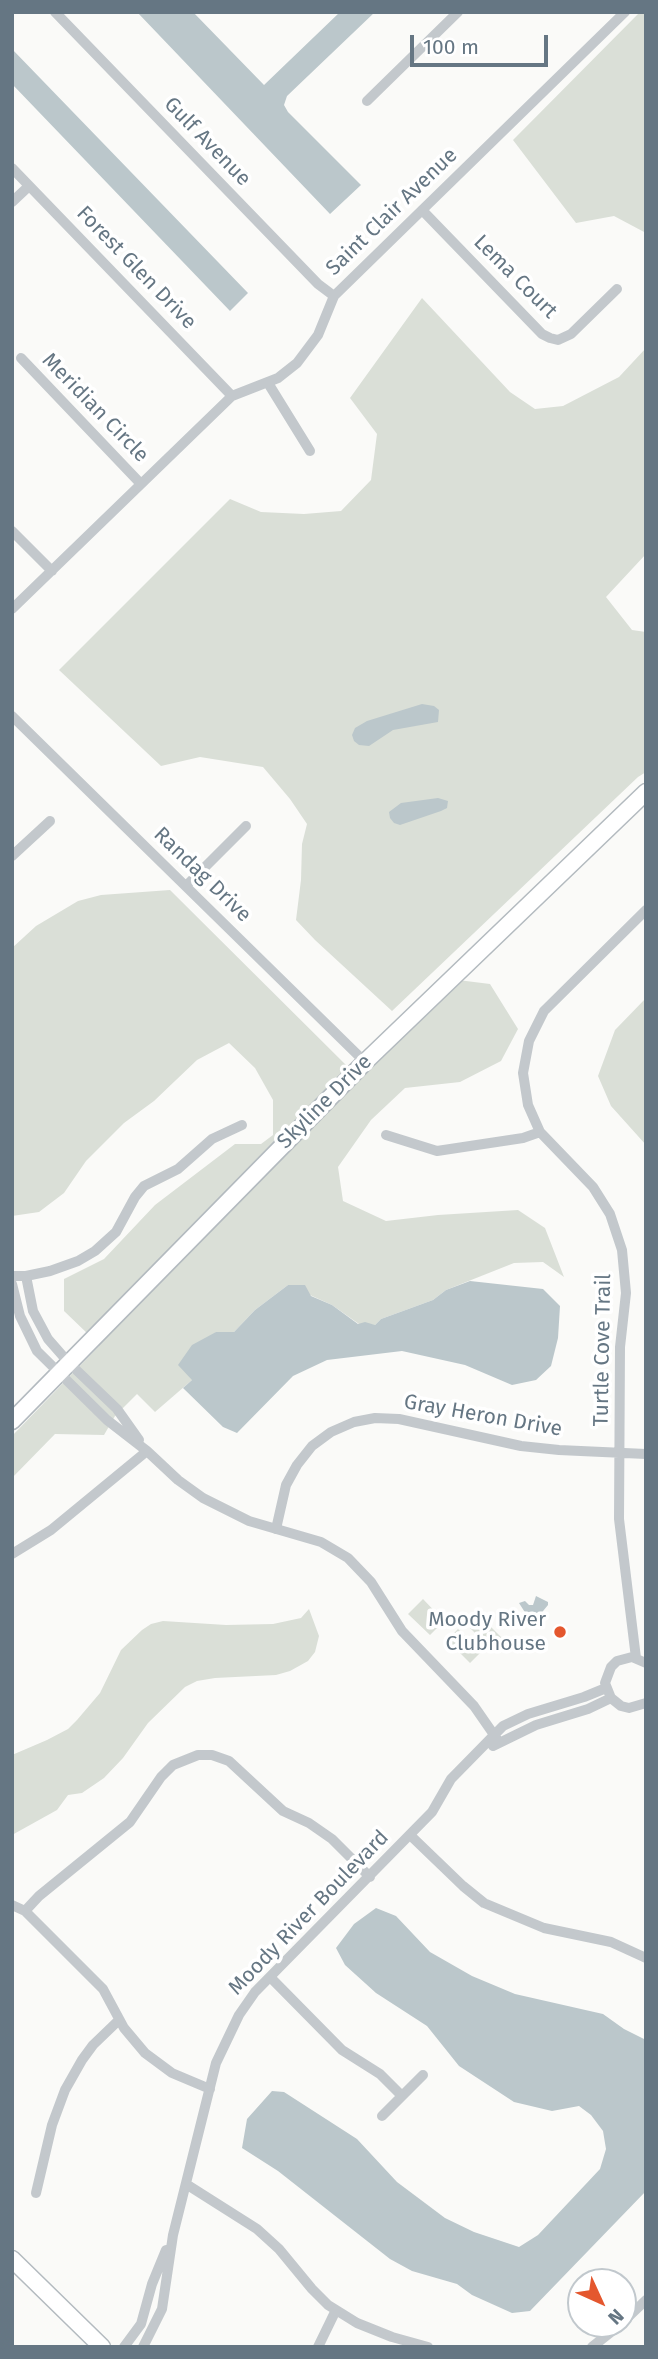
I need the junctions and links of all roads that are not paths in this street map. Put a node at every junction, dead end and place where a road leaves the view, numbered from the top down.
1 (55, 12) edge
2 (458, 12) edge
3 (625, 12) edge
4 (366, 100) dead end
5 (12, 168) edge
6 (29, 186) junction
7 (12, 202) edge
8 (422, 209) junction
9 (617, 289) dead end
10 (334, 296) junction
11 (21, 358) dead end
12 (268, 383) junction
13 (232, 396) junction
14 (310, 451) dead end
15 (141, 484) junction
16 (12, 531) edge
17 (52, 571) junction
18 (12, 610) edge
19 (12, 716) edge
20 (646, 792) edge
21 (50, 821) dead end
22 (246, 826) dead end
23 (12, 856) edge
24 (186, 886) junction
25 (646, 910) edge
26 (365, 1062) junction
27 (242, 1125) dead end
28 (540, 1132) junction
29 (386, 1135) dead end
30 (12, 1276) edge
31 (26, 1276) junction
32 (12, 1284) edge
33 (37, 1319) junction
34 (23, 1324) junction
35 (64, 1368) junction
36 (12, 1421) edge
37 (147, 1451) junction
38 (621, 1453) junction
39 (646, 1454) edge
40 (276, 1529) junction
41 (12, 1555) edge
42 (641, 1660) edge
43 (608, 1693) junction
44 (644, 1704) edge
45 (646, 1718) edge
46 (496, 1739) junction
47 (410, 1835) junction
48 (370, 1877) junction
49 (12, 1905) edge
50 (25, 1911) junction
51 (646, 1958) edge
52 (270, 1978) junction
53 (120, 2020) junction
54 (423, 2075) dead end
55 (210, 2089) junction
56 (402, 2096) junction
57 (382, 2116) dead end
58 (186, 2184) junction
59 (36, 2193) dead end
60 (173, 2235) junction
61 (12, 2259) edge
62 (152, 2284) junction
63 (165, 2287) junction
64 (336, 2310) junction
65 (102, 2347) edge
66 (124, 2347) edge
67 (143, 2347) edge
68 (318, 2347) edge
69 (428, 2347) edge

1 - 10 street, Gulf Avenue
2 - 4 street
3 - 8 street, Saint Clair Avenue
5 - 6 street, Forest Glen Drive
6 - 7 street
6 - 13 street, Forest Glen Drive
8 - 9 street, Lema Court
8 - 10 street, Saint Clair Avenue
10 - 12 street, Saint Clair Avenue
11 - 15 street, Meridian Circle
12 - 13 street, Saint Clair Avenue
12 - 14 street
13 - 15 street, Saint Clair Avenue
15 - 17 street, Saint Clair Avenue
16 - 17 street
17 - 18 street, Saint Clair Avenue
19 - 24 street, Randag Drive
20 - 26 street, Skyline Drive
21 - 23 street
22 - 24 street
24 - 26 street, Randag Drive
25 - 28 street, Turtle Cove Trail
26 - 35 street, Skyline Drive
27 - 31 street
28 - 29 street
28 - 38 street, Turtle Cove Trail
30 - 31 street
31 - 33 street
32 - 34 street
33 - 34 street
33 - 35 street
34 - 35 street
35 - 36 street, Skyline Drive
35 - 37 street
37 - 40 street
37 - 41 street
38 - 39 street, Gray Heron Drive
38 - 40 street, Gray Heron Drive
38 - 42 street, Turtle Cove Trail
40 - 46 street
42 - 43 street
43 - 44 street
43 - 46 street, Moody River Boulevard
44 - 45 street
46 - 47 street, Moody River Boulevard
47 - 48 street, Moody River Boulevard
47 - 51 street
48 - 50 street
48 - 52 street, Moody River Boulevard
49 - 50 street
50 - 53 street
52 - 55 street, Moody River Boulevard
52 - 56 street
53 - 55 street
53 - 59 street
54 - 56 street
55 - 58 street, Moody River Boulevard
56 - 57 street
58 - 60 street, Moody River Boulevard
58 - 64 street
60 - 62 street, Moody River Boulevard
60 - 63 street, Moody River Boulevard
61 - 65 street
62 - 63 street
62 - 66 street, Moody River Boulevard
63 - 67 street, Moody River Boulevard
64 - 68 street
64 - 69 street

